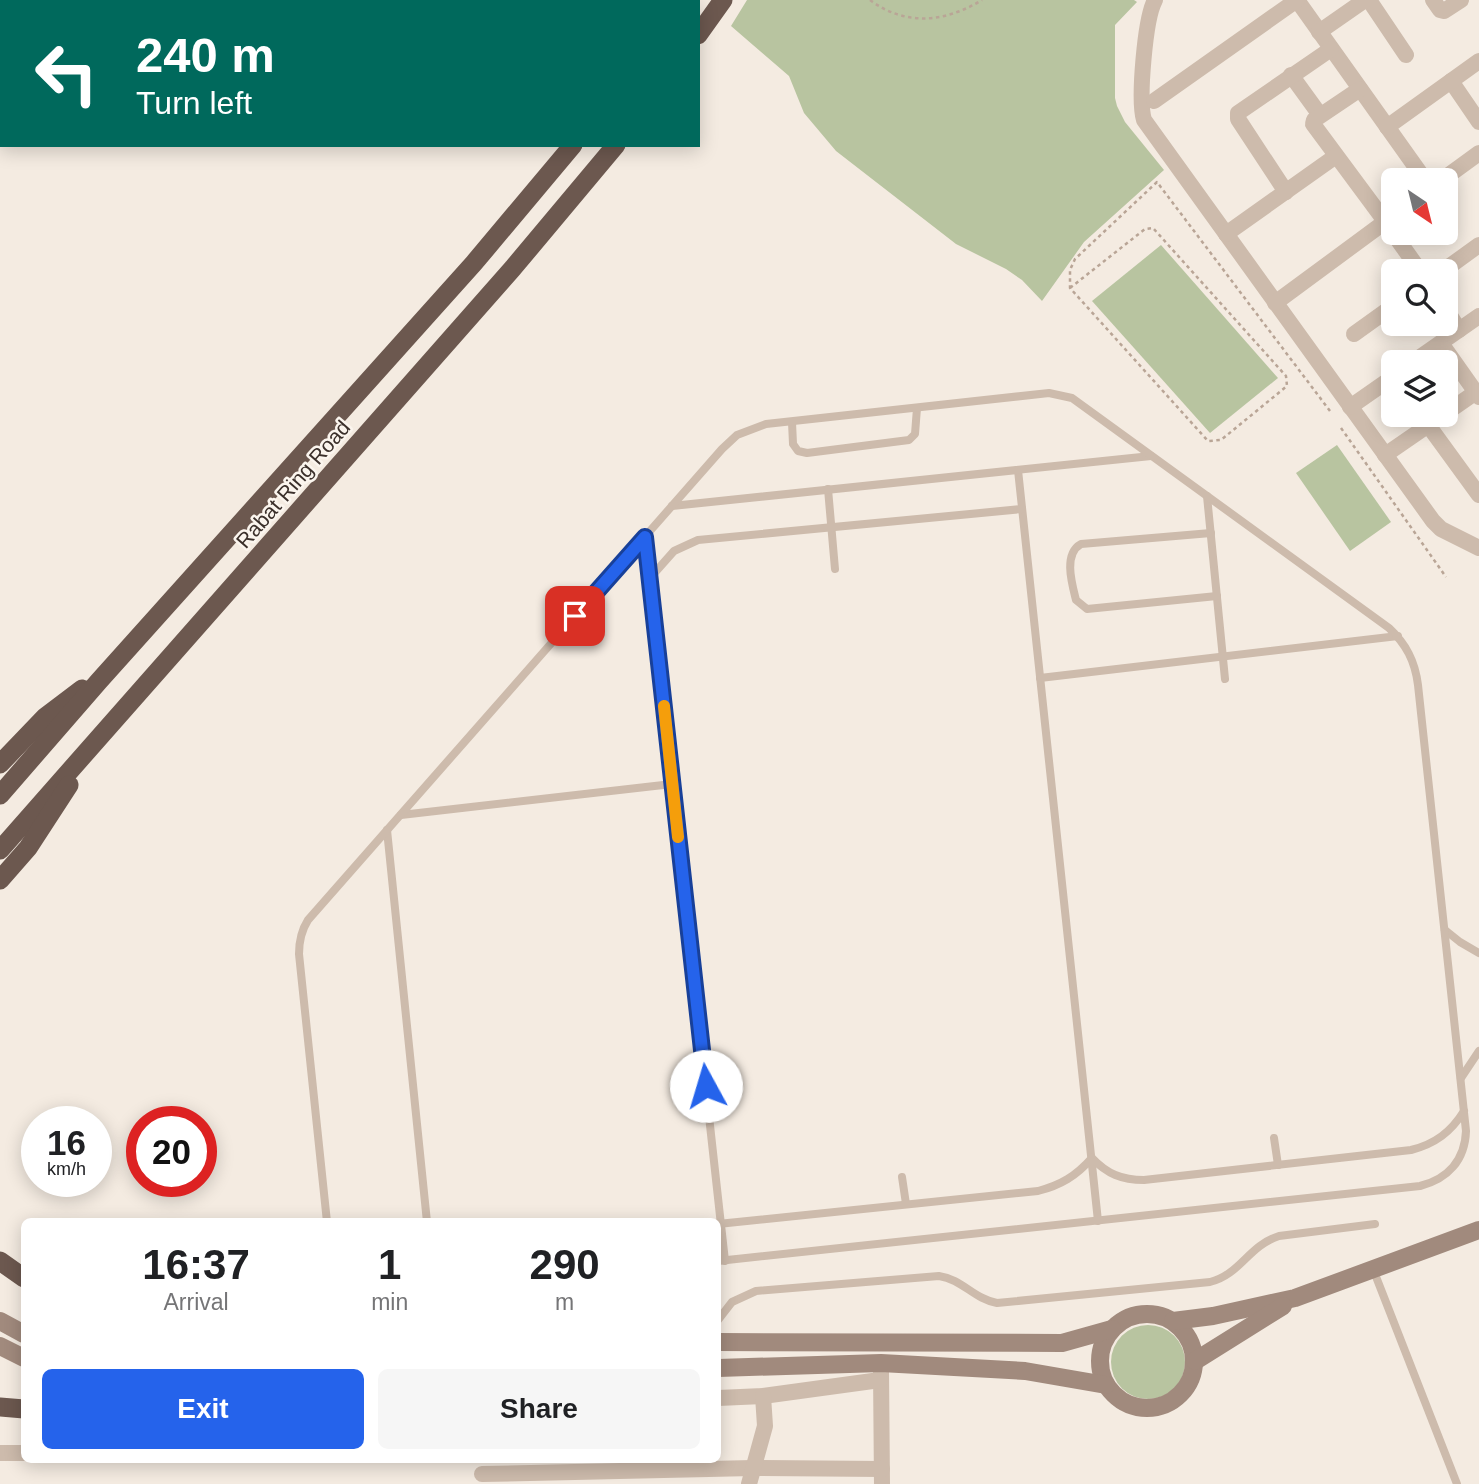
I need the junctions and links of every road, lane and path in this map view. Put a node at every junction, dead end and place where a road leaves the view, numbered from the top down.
1 (723, 0) edge
2 (870, 0) edge
3 (982, 0) edge
4 (1154, 0) edge
5 (1297, 0) edge
6 (1367, 0) edge
7 (1433, 0) edge
8 (1461, 0) edge
9 (700, 32) edge
10 (1319, 32) junction
11 (1331, 49) junction
12 (1406, 55) dead end
13 (1479, 61) edge
14 (1292, 75) junction
15 (1451, 81) junction
16 (1360, 89) junction
17 (1154, 101) dead end
18 (1320, 116) junction
19 (1479, 122) edge
20 (1387, 127) junction
21 (571, 147) edge
22 (614, 147) edge
23 (1479, 153) edge
24 (1336, 156) junction
25 (1416, 168) edge
26 (1458, 168) edge
27 (1286, 191) junction
28 (1381, 213) edge
29 (1381, 233) edge
30 (1226, 234) junction
31 (1479, 245) edge
32 (1458, 260) edge
33 (1070, 288) junction
34 (1275, 303) junction
35 (1381, 315) edge
36 (1479, 316) edge
37 (1458, 327) edge
38 (1460, 330) junction
39 (1354, 334) dead end
40 (1441, 343) junction
41 (1431, 350) edge
42 (1381, 385) edge
43 (1477, 395) edge
44 (1458, 406) edge
45 (1350, 407) junction
46 (917, 408) junction
47 (1330, 411) dead end
48 (792, 422) junction
49 (1425, 427) edge
50 (1429, 427) edge
51 (1341, 428) dead end
52 (1385, 455) junction
53 (1152, 456) junction
54 (1018, 470) junction
55 (828, 489) junction
56 (1479, 495) edge
57 (1207, 496) junction
58 (672, 506) junction
59 (1023, 509) junction
60 (831, 528) junction
61 (1211, 533) junction
62 (645, 537) junction
63 (1476, 543) edge
64 (835, 569) dead end
65 (1446, 577) dead end
66 (649, 578) junction
67 (1217, 596) junction
68 (1398, 636) junction
69 (1223, 656) junction
70 (1040, 678) junction
71 (1225, 679) dead end
72 (99, 681) junction
73 (86, 753) junction
74 (0, 764) edge
75 (672, 784) junction
76 (0, 795) edge
77 (401, 815) junction
78 (387, 830) junction
79 (0, 850) edge
80 (0, 880) edge
81 (1445, 930) junction
82 (1479, 953) edge
83 (1479, 1051) edge
84 (1461, 1078) junction
85 (1464, 1111) junction
86 (1274, 1138) dead end
87 (1091, 1158) junction
88 (1278, 1165) junction
89 (902, 1177) dead end
90 (906, 1205) junction
91 (327, 1218) edge
92 (427, 1218) edge
93 (718, 1218) edge
94 (1098, 1221) junction
95 (721, 1224) edge
96 (1376, 1224) dead end
97 (1479, 1230) edge
98 (0, 1261) edge
99 (721, 1261) edge
100 (1373, 1269) junction
101 (21, 1276) edge
102 (1295, 1298) junction
103 (721, 1316) edge
104 (0, 1321) edge
105 (1173, 1321) junction
106 (1112, 1329) junction
107 (21, 1332) edge
108 (721, 1342) edge
109 (0, 1346) edge
110 (21, 1356) edge
111 (1195, 1361) junction
112 (721, 1367) edge
113 (881, 1372) junction
114 (1106, 1385) junction
115 (763, 1396) junction
116 (721, 1398) edge
117 (0, 1407) edge
118 (21, 1409) edge
119 (0, 1453) edge
120 (21, 1453) edge
121 (481, 1472) edge
122 (751, 1476) edge
123 (882, 1476) edge
124 (610, 1478) edge
125 (1457, 1484) edge

1 - 9 highway
2 - 3 path
4 - 30 street
5 - 10 street
5 - 17 street
6 - 10 street
6 - 12 street
7 - 8 street
10 - 11 street
11 - 14 street
11 - 16 street
13 - 15 street
14 - 18 street
14 - 27 street
15 - 19 street
15 - 20 street
16 - 18 street
16 - 20 street
18 - 24 street
20 - 25 street
21 - 72 highway, Rabat Ring Road
22 - 73 highway, Rabat Ring Road
23 - 26 street
24 - 27 street
24 - 28 street
27 - 30 street
29 - 34 street
30 - 34 street
31 - 32 street
33 - 33 path
33 - 47 path
34 - 45 street
35 - 39 street
36 - 38 street
37 - 38 street
38 - 40 street
40 - 41 street
40 - 43 street
42 - 45 street
43 - 44 street
45 - 52 street
46 - 48 lane
46 - 48 lane
46 - 53 lane
48 - 58 lane
49 - 52 street
50 - 56 street
51 - 65 path
52 - 63 street
53 - 54 lane
53 - 57 lane
54 - 55 lane
54 - 59 lane
55 - 58 lane
55 - 60 lane
57 - 61 lane
57 - 68 lane
58 - 62 lane
59 - 60 lane
59 - 70 lane
60 - 64 lane
60 - 66 lane
61 - 67 lane
61 - 67 lane
62 - 66 lane
62 - 77 lane
66 - 75 lane
67 - 69 lane
68 - 69 lane
68 - 81 lane
69 - 70 lane
69 - 71 lane
70 - 87 lane
72 - 74 highway
72 - 76 highway, Rabat Ring Road
73 - 79 highway, Rabat Ring Road
73 - 80 highway
75 - 77 lane
75 - 93 lane
77 - 78 lane
78 - 91 lane
78 - 92 lane
81 - 82 lane
81 - 84 lane
83 - 84 lane
84 - 85 lane
85 - 88 lane
85 - 94 lane
86 - 88 lane
87 - 88 lane
87 - 90 lane
87 - 94 lane
89 - 90 lane
90 - 95 lane
94 - 99 lane
96 - 103 lane
97 - 100 main road
98 - 101 highway
100 - 102 main road
100 - 125 lane
102 - 105 main road
102 - 111 main road
104 - 107 main road
105 - 106 main road
105 - 111 main road
106 - 108 main road
106 - 114 main road
109 - 110 main road
111 - 114 main road
112 - 113 main road
113 - 114 main road
113 - 115 street
113 - 123 street
115 - 116 street
115 - 122 street
117 - 118 highway
119 - 120 street
121 - 124 street
122 - 123 street
122 - 124 street

